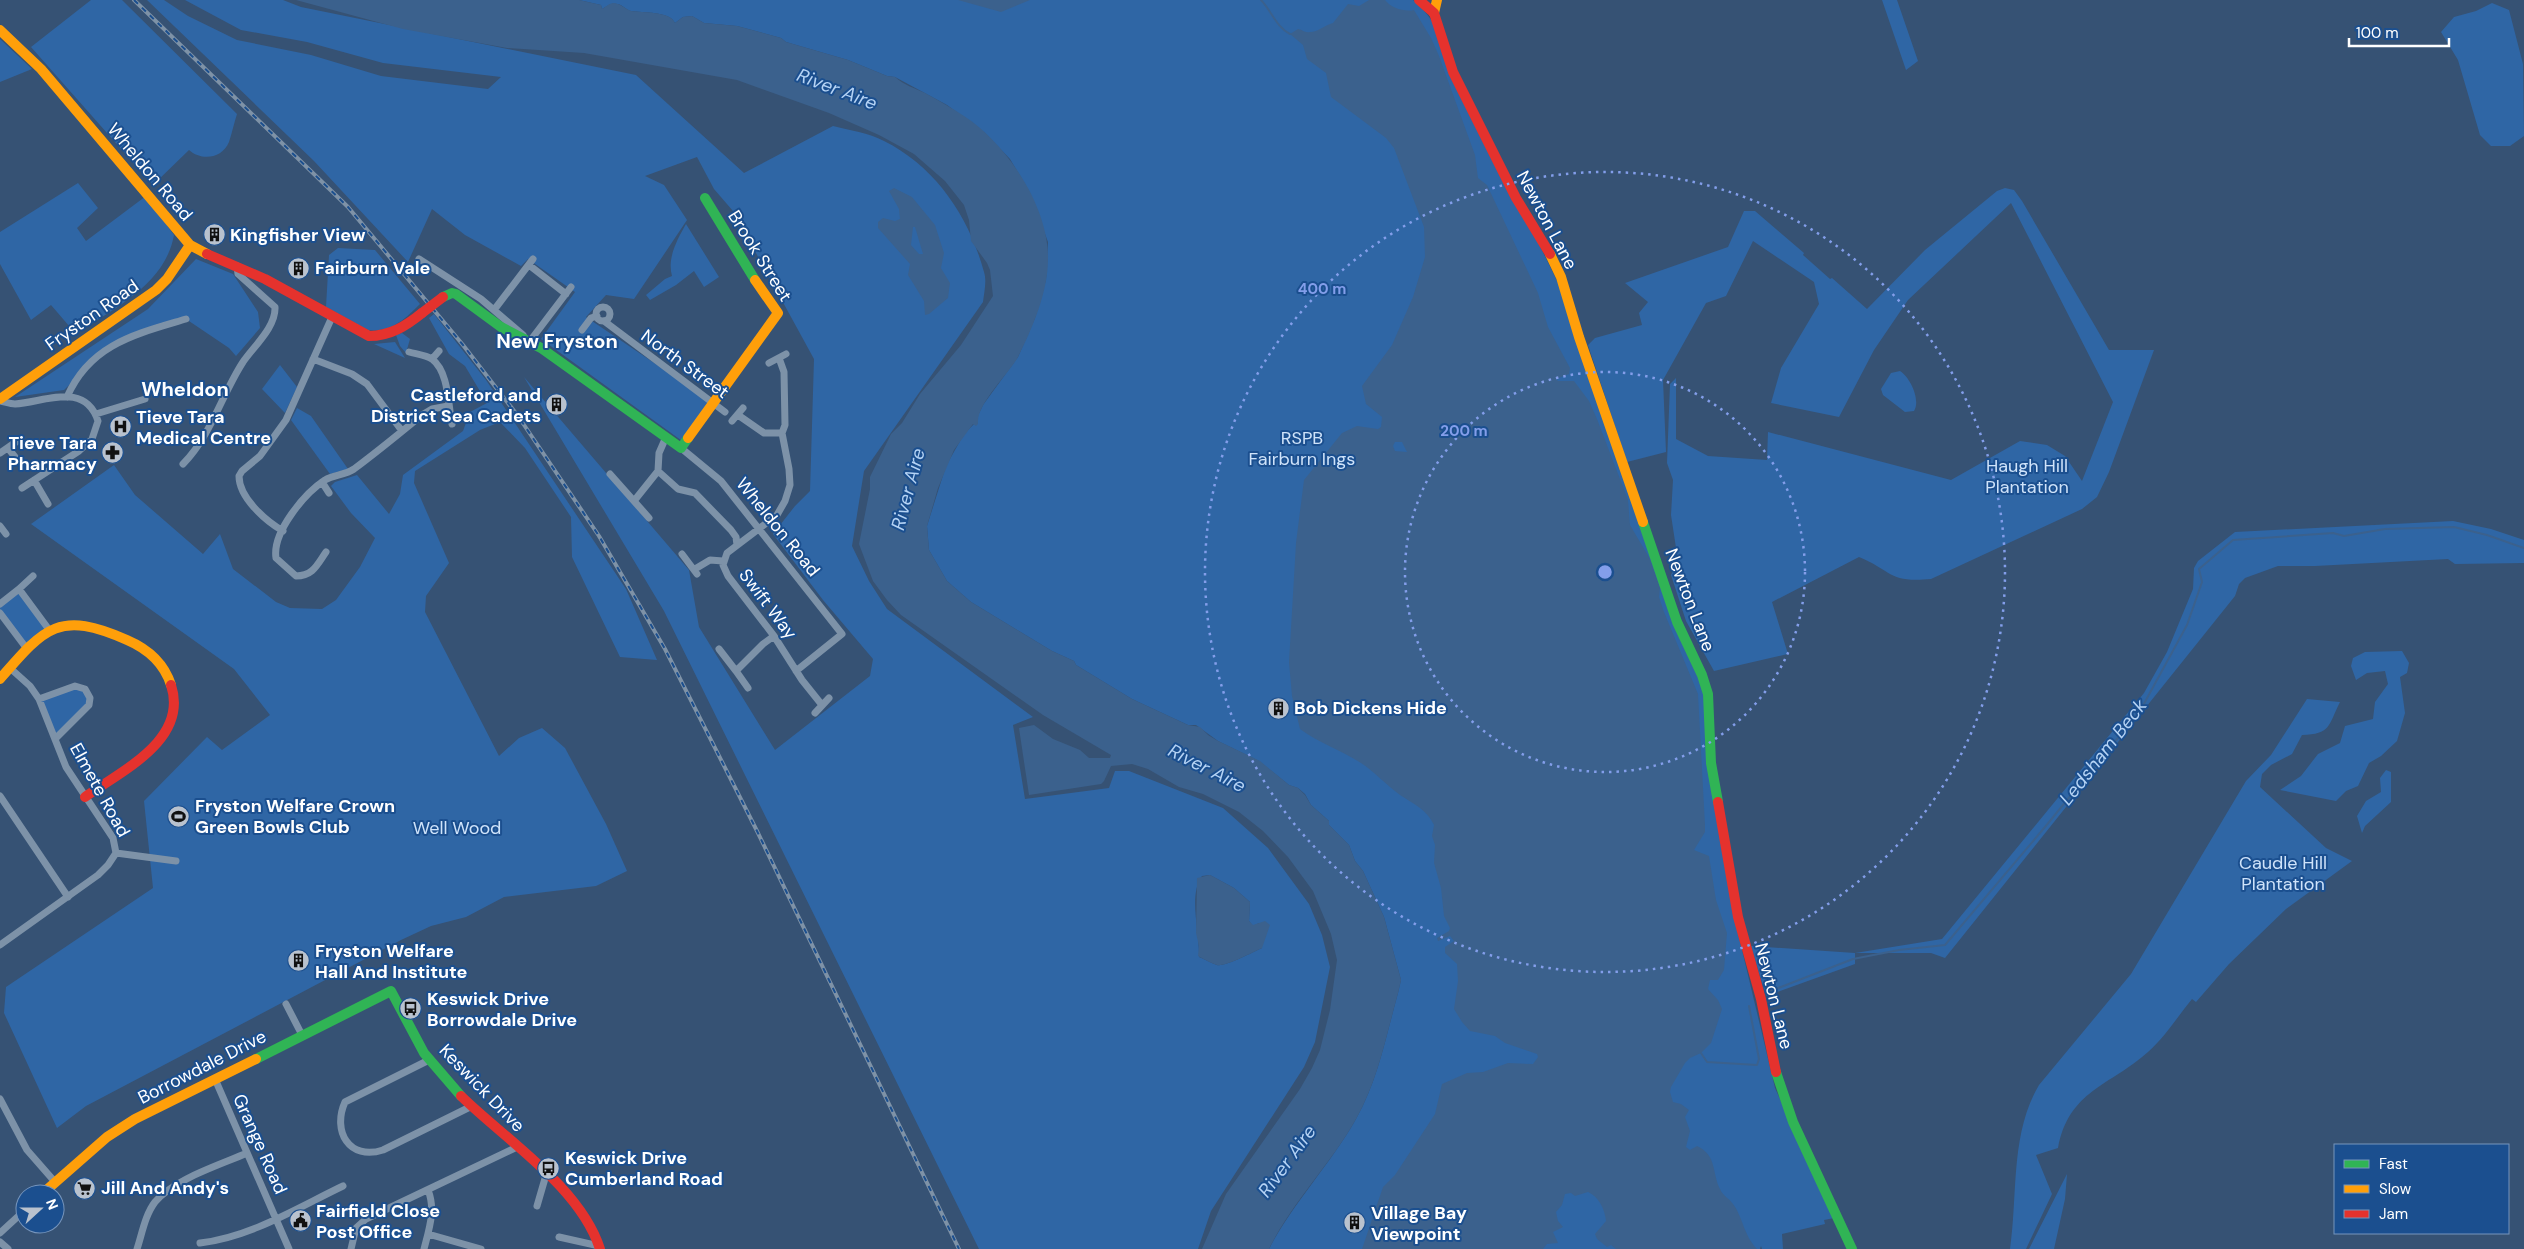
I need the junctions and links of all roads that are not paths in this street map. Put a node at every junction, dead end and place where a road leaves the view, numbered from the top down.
1 (1419, 0) edge
2 (1437, 0) edge
3 (1434, 13) junction
4 (0, 30) edge
5 (705, 198) dead end
6 (190, 245) junction
7 (419, 259) dead end
8 (236, 266) junction
9 (571, 288) dead end
10 (566, 294) junction
11 (494, 310) junction
12 (332, 317) junction
13 (186, 319) dead end
14 (582, 330) dead end
15 (529, 340) junction
16 (439, 351) dead end
17 (409, 352) dead end
18 (313, 359) junction
19 (432, 359) junction
20 (769, 363) dead end
21 (67, 396) junction
22 (145, 399) dead end
23 (0, 400) edge
24 (715, 404) junction
25 (448, 406) junction
26 (743, 408) dead end
27 (725, 412) dead end
28 (96, 414) junction
29 (452, 424) dead end
30 (402, 431) junction
31 (782, 433) junction
32 (666, 437) junction
33 (16, 442) dead end
34 (8, 448) junction
35 (681, 448) junction
36 (0, 453) edge
37 (14, 457) dead end
38 (183, 464) dead end
39 (658, 471) junction
40 (610, 474) dead end
41 (34, 480) junction
42 (322, 482) junction
43 (22, 488) dead end
44 (329, 493) dead end
45 (634, 501) junction
46 (48, 504) dead end
47 (649, 518) dead end
48 (0, 526) edge
49 (284, 530) junction
50 (761, 530) junction
51 (6, 534) dead end
52 (737, 545) junction
53 (326, 552) dead end
54 (682, 554) dead end
55 (723, 561) junction
56 (33, 576) dead end
57 (19, 589) junction
58 (0, 604) edge
59 (0, 613) edge
60 (50, 632) junction
61 (774, 636) junction
62 (27, 649) junction
63 (719, 650) dead end
64 (10, 668) junction
65 (736, 671) junction
66 (796, 671) junction
67 (0, 679) edge
68 (748, 688) dead end
69 (39, 698) junction
70 (829, 698) dead end
71 (822, 705) junction
72 (814, 713) dead end
73 (56, 738) junction
74 (0, 796) edge
75 (85, 797) junction
76 (116, 852) junction
77 (176, 861) dead end
78 (68, 897) junction
79 (0, 945) edge
80 (390, 991) joint
81 (286, 1004) dead end
82 (302, 1035) junction
83 (428, 1060) junction
84 (215, 1079) junction
85 (0, 1099) edge
86 (472, 1106) junction
87 (517, 1147) junction
88 (247, 1153) junction
89 (546, 1175) junction
90 (55, 1182) joint
91 (343, 1186) dead end
92 (428, 1190) junction
93 (537, 1206) dead end
94 (15, 1219) edge
95 (276, 1219) junction
96 (0, 1233) edge
97 (428, 1234) junction
98 (559, 1237) dead end
99 (0, 1242) edge
100 (200, 1243) dead end
101 (1850, 1244) edge
102 (599, 1247) edge
103 (8, 1249) edge
104 (137, 1249) edge
105 (289, 1249) edge
106 (350, 1249) edge
107 (424, 1249) edge
108 (481, 1249) edge

1 - 3 street, Newton Lane
2 - 3 street
3 - 101 street, Newton Lane
4 - 6 street, Wheldon Road
5 - 24 street, Brook Street
6 - 8 street, Wheldon Road
6 - 23 street, Fryston Road
7 - 11 street
8 - 12 street, Wheldon Road
8 - 38 street
9 - 10 street
10 - 11 street
10 - 15 street
11 - 15 street
12 - 15 street, Wheldon Road, bridge
12 - 18 street
13 - 21 street, Fryston Road
14 - 24 street, North Street
15 - 32 street, Wheldon Road
16 - 19 street
17 - 19 street
18 - 30 street
18 - 49 street
19 - 25 street
20 - 31 street, Swift Way
21 - 23 street
21 - 28 street
22 - 28 street
24 - 27 street, North Street
24 - 35 street
25 - 29 street
25 - 30 street
26 - 31 street
28 - 41 street
30 - 42 street
31 - 50 street, Swift Way
32 - 35 street, Wheldon Road
32 - 39 street
33 - 34 street
34 - 36 street
34 - 37 street
35 - 50 street, Wheldon Road
39 - 45 street
39 - 52 street
40 - 45 street
41 - 43 street
41 - 46 street
42 - 44 street
42 - 49 street
45 - 47 street
48 - 51 street
49 - 53 street
50 - 52 street, Swift Way
50 - 66 street, Wheldon Road
52 - 55 street, Swift Way
54 - 55 street
55 - 61 street, Swift Way
56 - 57 street
57 - 58 street
57 - 60 street
59 - 62 street
60 - 62 street
60 - 75 street
61 - 65 street
61 - 66 street, Swift Way
62 - 64 street
63 - 65 street
64 - 67 street
64 - 69 street, Elmete Road
65 - 68 street
66 - 71 street, Swift Way
69 - 73 street, Elmete Road
69 - 73 street
70 - 71 street
71 - 72 street
73 - 75 street, Elmete Road
74 - 78 street
75 - 76 street, Elmete Road
76 - 77 street, Elmete Road
76 - 78 street, Elmete Road
78 - 79 street, Elmete Road
80 - 82 street, Borrowdale Drive
80 - 83 street, Keswick Drive
81 - 82 street
82 - 84 street, Borrowdale Drive
83 - 86 street, Keswick Drive
83 - 86 street
84 - 88 street, Grange Road
84 - 90 street, Borrowdale Drive
85 - 90 street
86 - 87 street, Keswick Drive
87 - 89 street, Keswick Drive
87 - 92 street
88 - 95 street, Grange Road
88 - 104 street
89 - 93 street
89 - 102 street, Keswick Drive
91 - 95 street
92 - 97 street
92 - 106 street
94 - 96 street
95 - 100 street
95 - 105 street, Grange Road
97 - 107 street
97 - 108 street
98 - 102 street, Keswick Drive
99 - 103 street

